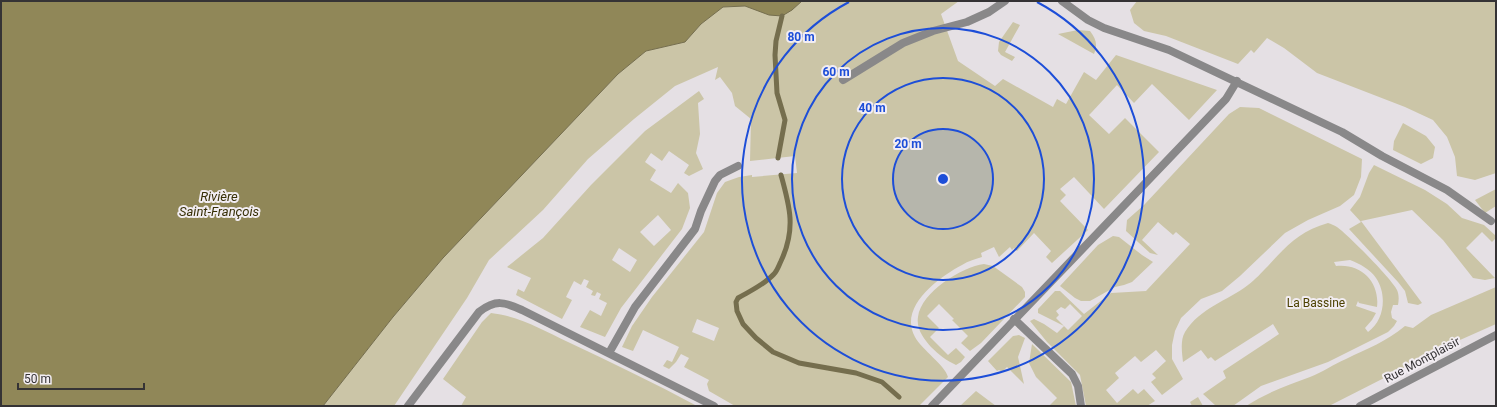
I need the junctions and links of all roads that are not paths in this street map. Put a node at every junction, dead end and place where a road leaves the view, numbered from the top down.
1 (1004, 1) edge
2 (1062, 1) edge
3 (843, 80) dead end
4 (1237, 81) junction
5 (738, 166) dead end
6 (1491, 221) dead end
7 (1014, 319) junction
8 (1496, 335) edge
9 (609, 353) junction
10 (408, 406) edge
11 (714, 406) edge
12 (932, 406) edge
13 (1081, 406) edge
14 (1360, 406) edge

1 - 3 street
2 - 4 street
4 - 6 street
4 - 7 street
5 - 9 street
7 - 12 street
7 - 13 street
8 - 14 street, Rue Montplaisir
9 - 10 street
9 - 11 street

